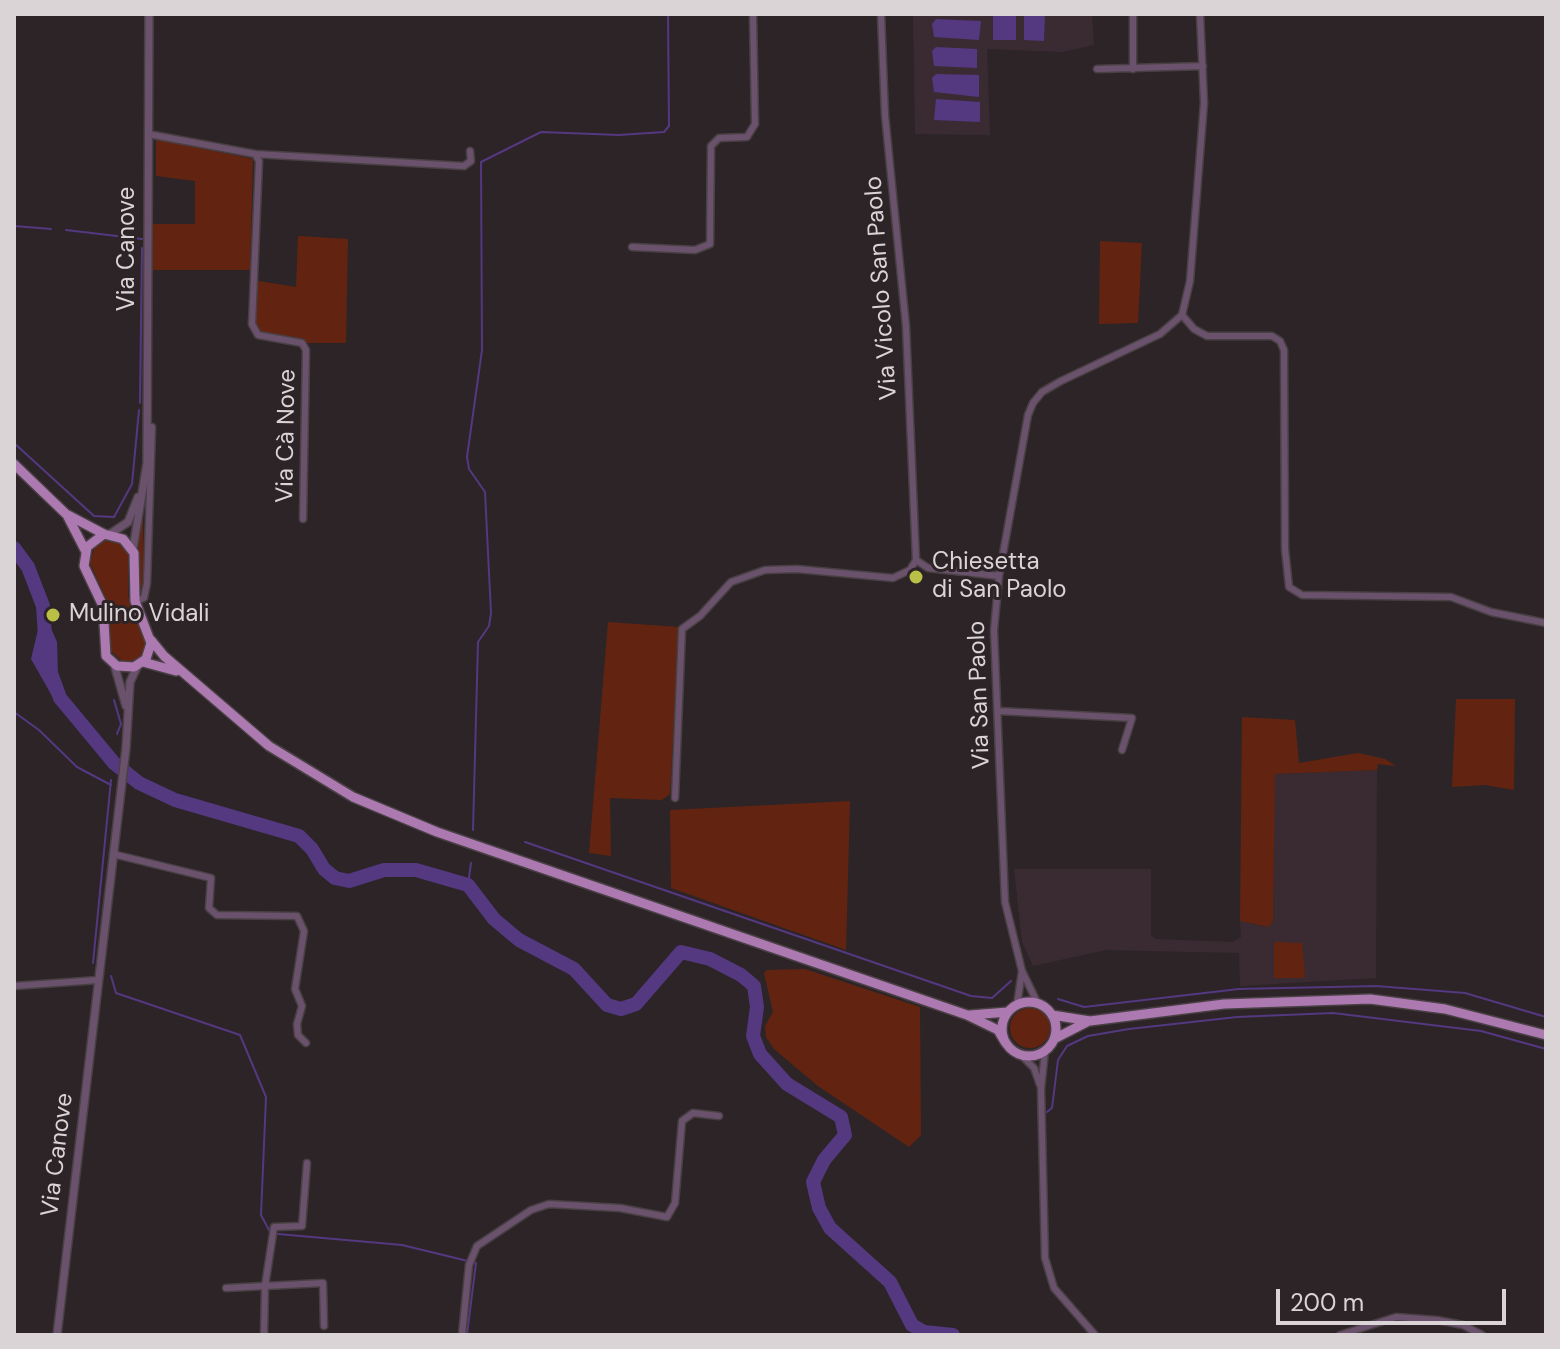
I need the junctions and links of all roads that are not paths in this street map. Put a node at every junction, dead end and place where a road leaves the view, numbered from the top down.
1 (149, 14) edge
2 (753, 14) edge
3 (881, 14) edge
4 (1133, 14) edge
5 (1200, 14) edge
6 (1203, 66) junction
7 (1097, 69) dead end
8 (1133, 69) junction
9 (148, 134) junction
10 (470, 151) dead end
11 (255, 154) junction
12 (632, 247) dead end
13 (1182, 315) junction
14 (152, 427) dead end
15 (14, 464) edge
16 (144, 484) junction
17 (66, 514) junction
18 (303, 519) dead end
19 (107, 534) junction
20 (133, 549) junction
21 (85, 550) junction
22 (916, 560) junction
23 (999, 576) junction
24 (135, 601) junction
25 (1546, 623) edge
26 (151, 640) junction
27 (113, 663) junction
28 (141, 664) junction
29 (196, 682) junction
30 (998, 711) junction
31 (129, 720) junction
32 (1122, 750) dead end
33 (675, 798) dead end
34 (113, 854) junction
35 (1022, 971) junction
36 (14, 974) edge
37 (98, 980) junction
38 (14, 986) edge
39 (1038, 1004) junction
40 (1013, 1008) junction
41 (967, 1015) junction
42 (1052, 1015) junction
43 (1090, 1021) junction
44 (1546, 1035) edge
45 (1054, 1039) junction
46 (1005, 1042) junction
47 (306, 1043) dead end
48 (1045, 1051) junction
49 (1021, 1055) junction
50 (1041, 1089) junction
51 (719, 1116) dead end
52 (307, 1163) dead end
53 (265, 1286) junction
54 (226, 1288) dead end
55 (324, 1326) dead end
56 (57, 1335) edge
57 (264, 1335) edge
58 (462, 1335) edge
59 (1095, 1335) edge
60 (1340, 1335) edge
61 (1482, 1335) edge

1 - 9 street, Via Canove
2 - 12 street
3 - 22 street, Via Vicolo San Paolo
4 - 8 street
5 - 6 street
6 - 8 street
6 - 13 street
7 - 8 street
9 - 11 street
9 - 16 street, Via Canove
10 - 11 street
11 - 18 street, Via Cà Nove
13 - 23 street, Via San Paolo
13 - 25 street
14 - 24 street
15 - 17 main road
16 - 19 street, Via Canove
16 - 20 street, Via Canove
17 - 19 main road
17 - 21 main road
19 - 20 main road
19 - 21 main road
20 - 24 main road
21 - 27 main road
22 - 23 street
22 - 33 street
23 - 30 street, Via San Paolo
24 - 26 main road
26 - 28 main road
26 - 29 main road
27 - 28 main road
27 - 31 street, Via Canove
28 - 29 main road
28 - 31 street, Via Canove
29 - 41 main road
30 - 32 street
30 - 35 street, Via San Paolo
31 - 34 street, Via Canove
34 - 37 street, Via Canove
34 - 47 street
35 - 39 street, Via San Paolo
35 - 40 street, Via San Paolo
36 - 38 street
37 - 38 street
37 - 56 street, Via Canove
39 - 40 main road
39 - 42 main road
40 - 41 main road
40 - 46 main road
41 - 46 main road
42 - 43 main road
42 - 45 main road
43 - 44 main road
43 - 45 main road
45 - 48 main road
46 - 49 main road
48 - 49 main road
48 - 50 street
49 - 50 street
50 - 59 street
51 - 58 street
52 - 53 street
53 - 54 street
53 - 55 street
53 - 57 street
60 - 61 street

